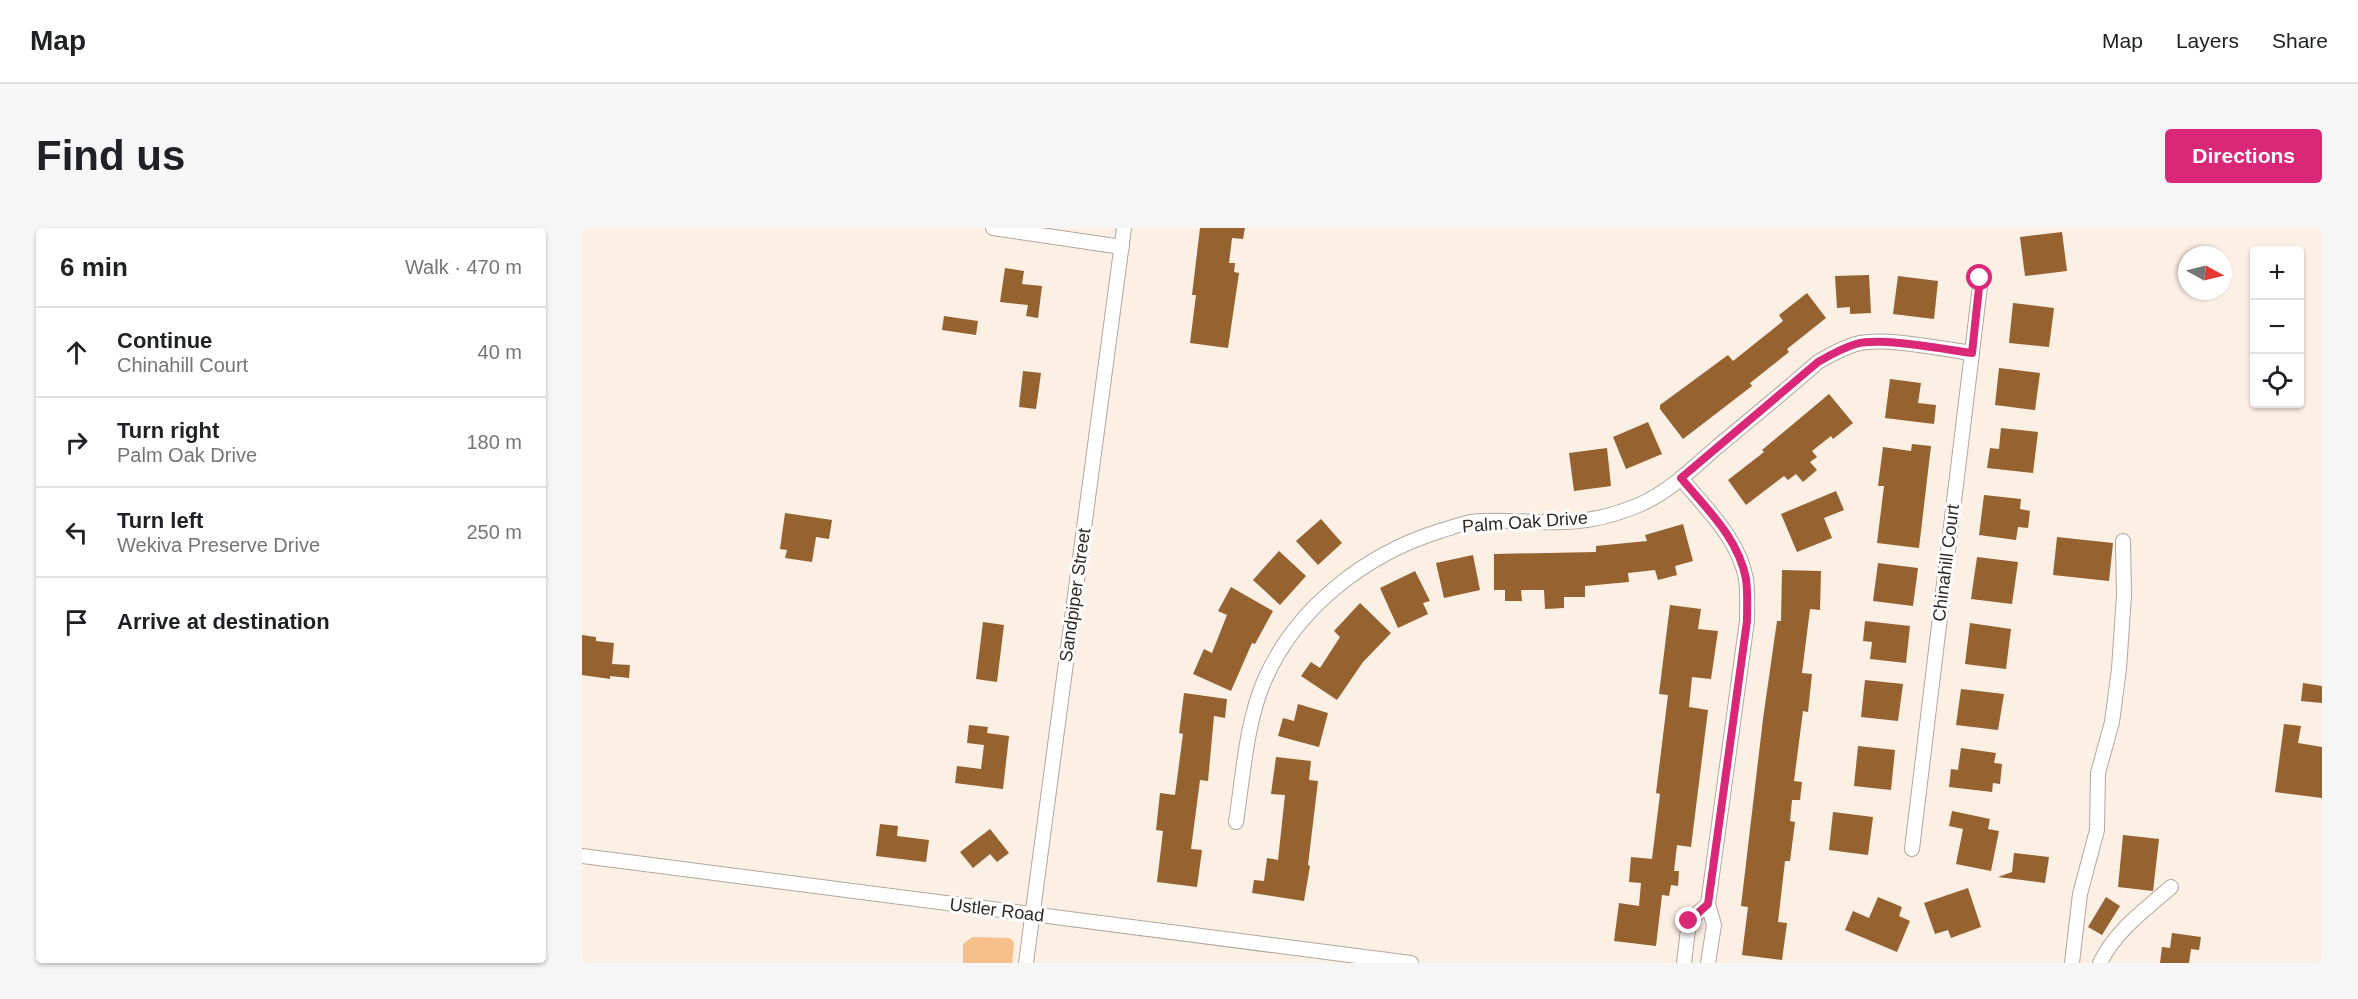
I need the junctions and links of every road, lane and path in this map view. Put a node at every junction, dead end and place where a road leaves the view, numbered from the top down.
1 (993, 228) edge
2 (1124, 228) edge
3 (1122, 247) junction
4 (1980, 278) dead end
5 (1972, 353) junction
6 (1681, 478) junction
7 (2123, 541) dead end
8 (1236, 822) dead end
9 (1912, 849) dead end
10 (582, 856) edge
11 (2171, 887) dead end
12 (1708, 904) junction
13 (1032, 915) junction
14 (1686, 947) junction
15 (1709, 957) edge
16 (1026, 963) edge
17 (1411, 963) edge
18 (1684, 963) edge
19 (2072, 963) edge
20 (2100, 963) edge

1 - 3 street
2 - 3 street, Sandpiper Street
3 - 13 street, Sandpiper Street
4 - 5 street, Chinahill Court
5 - 6 street, Palm Oak Drive
5 - 9 street, Chinahill Court
6 - 8 street, Palm Oak Drive
6 - 12 street
7 - 19 street
10 - 13 street, Ustler Road
11 - 20 street
12 - 14 street
12 - 15 street
13 - 16 street, Sandpiper Street
13 - 17 street, Ustler Road
14 - 15 street
14 - 18 street

